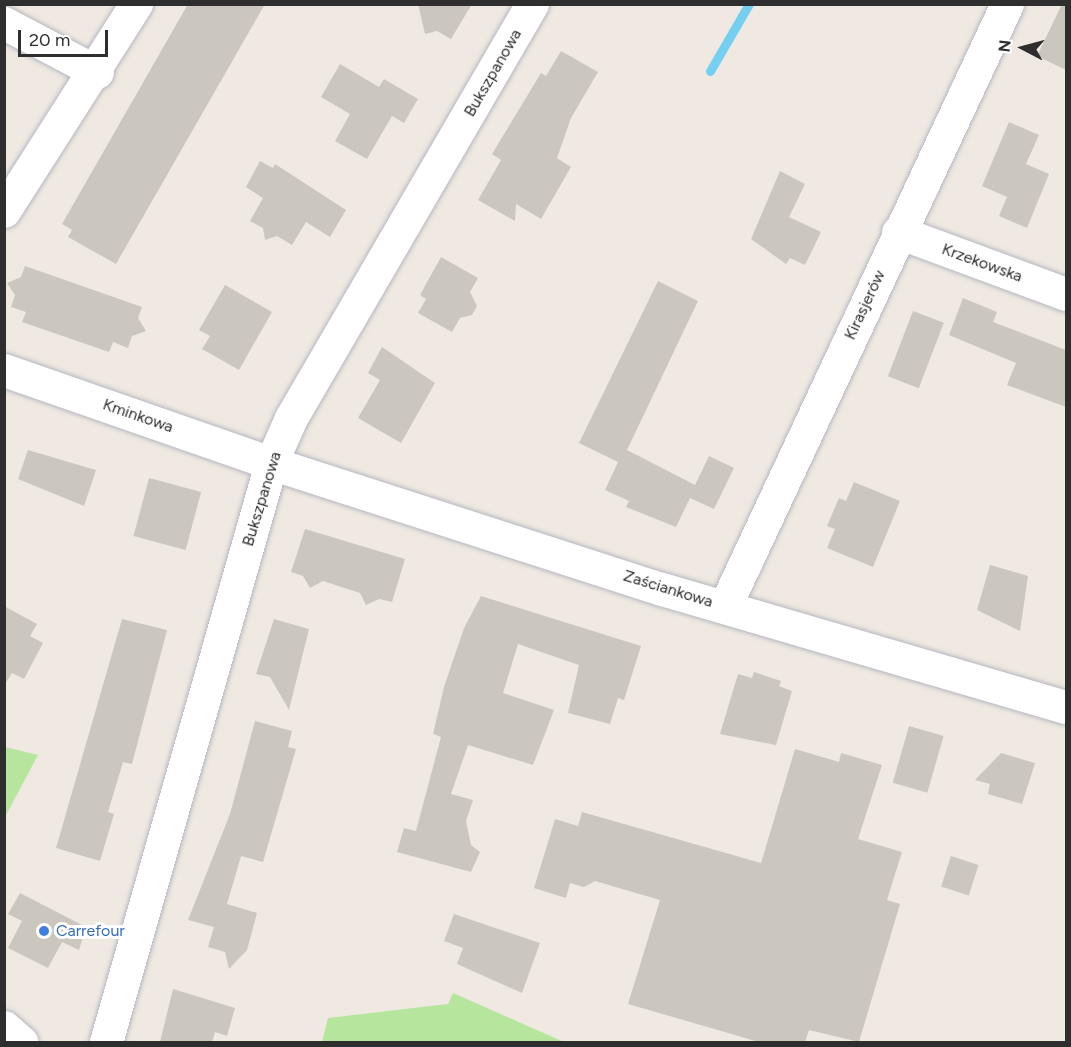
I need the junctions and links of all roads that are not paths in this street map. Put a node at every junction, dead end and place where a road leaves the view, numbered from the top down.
1 (136, 4) edge
2 (532, 4) edge
3 (1007, 4) edge
4 (4, 23) edge
5 (97, 72) junction
6 (4, 211) edge
7 (898, 232) junction
8 (1066, 294) edge
9 (4, 370) edge
10 (271, 463) junction
11 (725, 606) junction
12 (1066, 707) edge
13 (4, 1027) edge
14 (21, 1042) edge
15 (106, 1042) edge

1 - 5 street
2 - 10 street, Bukszpanowa
3 - 7 street, Kirasjerów
4 - 5 street
5 - 6 street
7 - 8 street, Krzekowska
7 - 11 street, Kirasjerów
9 - 10 street, Kminkowa
10 - 11 street, Zaściankowa
10 - 15 street, Bukszpanowa
11 - 12 street, Zaściankowa
13 - 14 street

